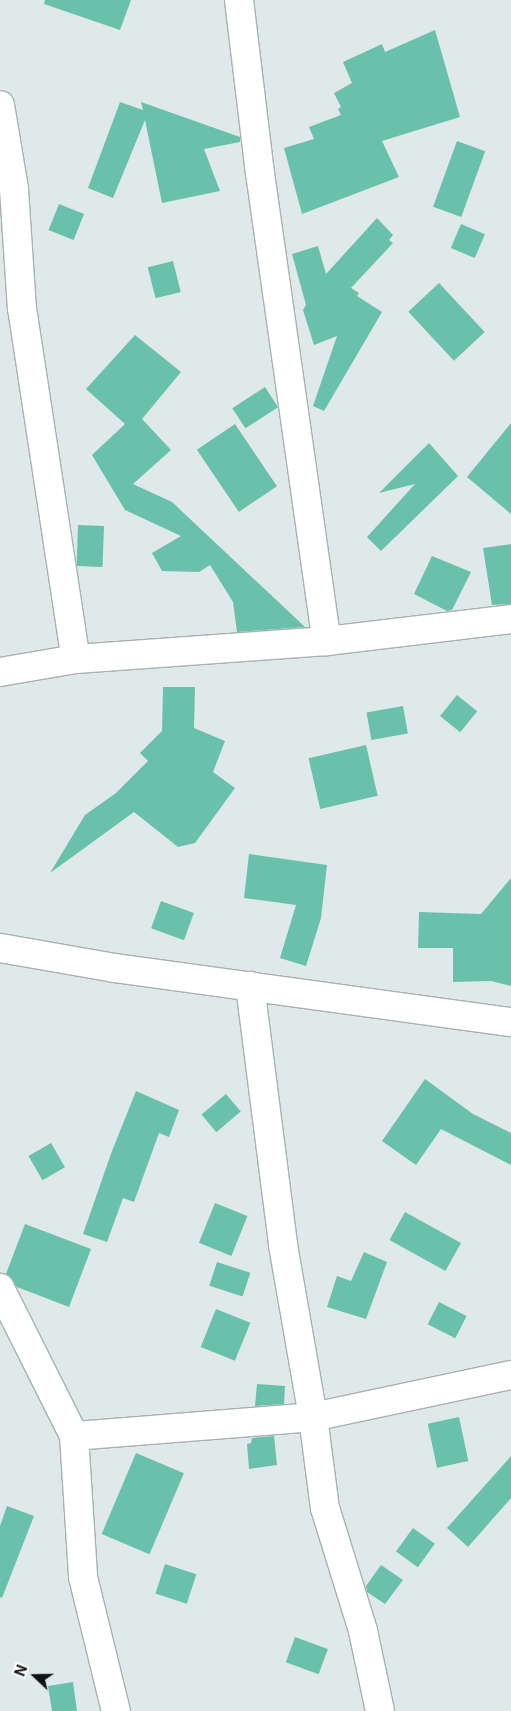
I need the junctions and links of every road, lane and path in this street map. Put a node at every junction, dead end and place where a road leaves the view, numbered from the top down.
1 (239, 0) edge
2 (0, 105) edge
3 (511, 619) edge
4 (326, 641) junction
5 (76, 659) junction
6 (0, 672) edge
7 (0, 948) edge
8 (250, 986) junction
9 (511, 1022) edge
10 (0, 1288) edge
11 (511, 1375) edge
12 (313, 1417) junction
13 (74, 1436) junction
14 (116, 1711) edge
15 (380, 1711) edge

1 - 4 street
2 - 5 street
3 - 4 street
4 - 5 street
5 - 6 street
7 - 8 street
8 - 9 street
8 - 12 street
10 - 13 street
11 - 12 street
12 - 13 street
12 - 15 street
13 - 14 street

